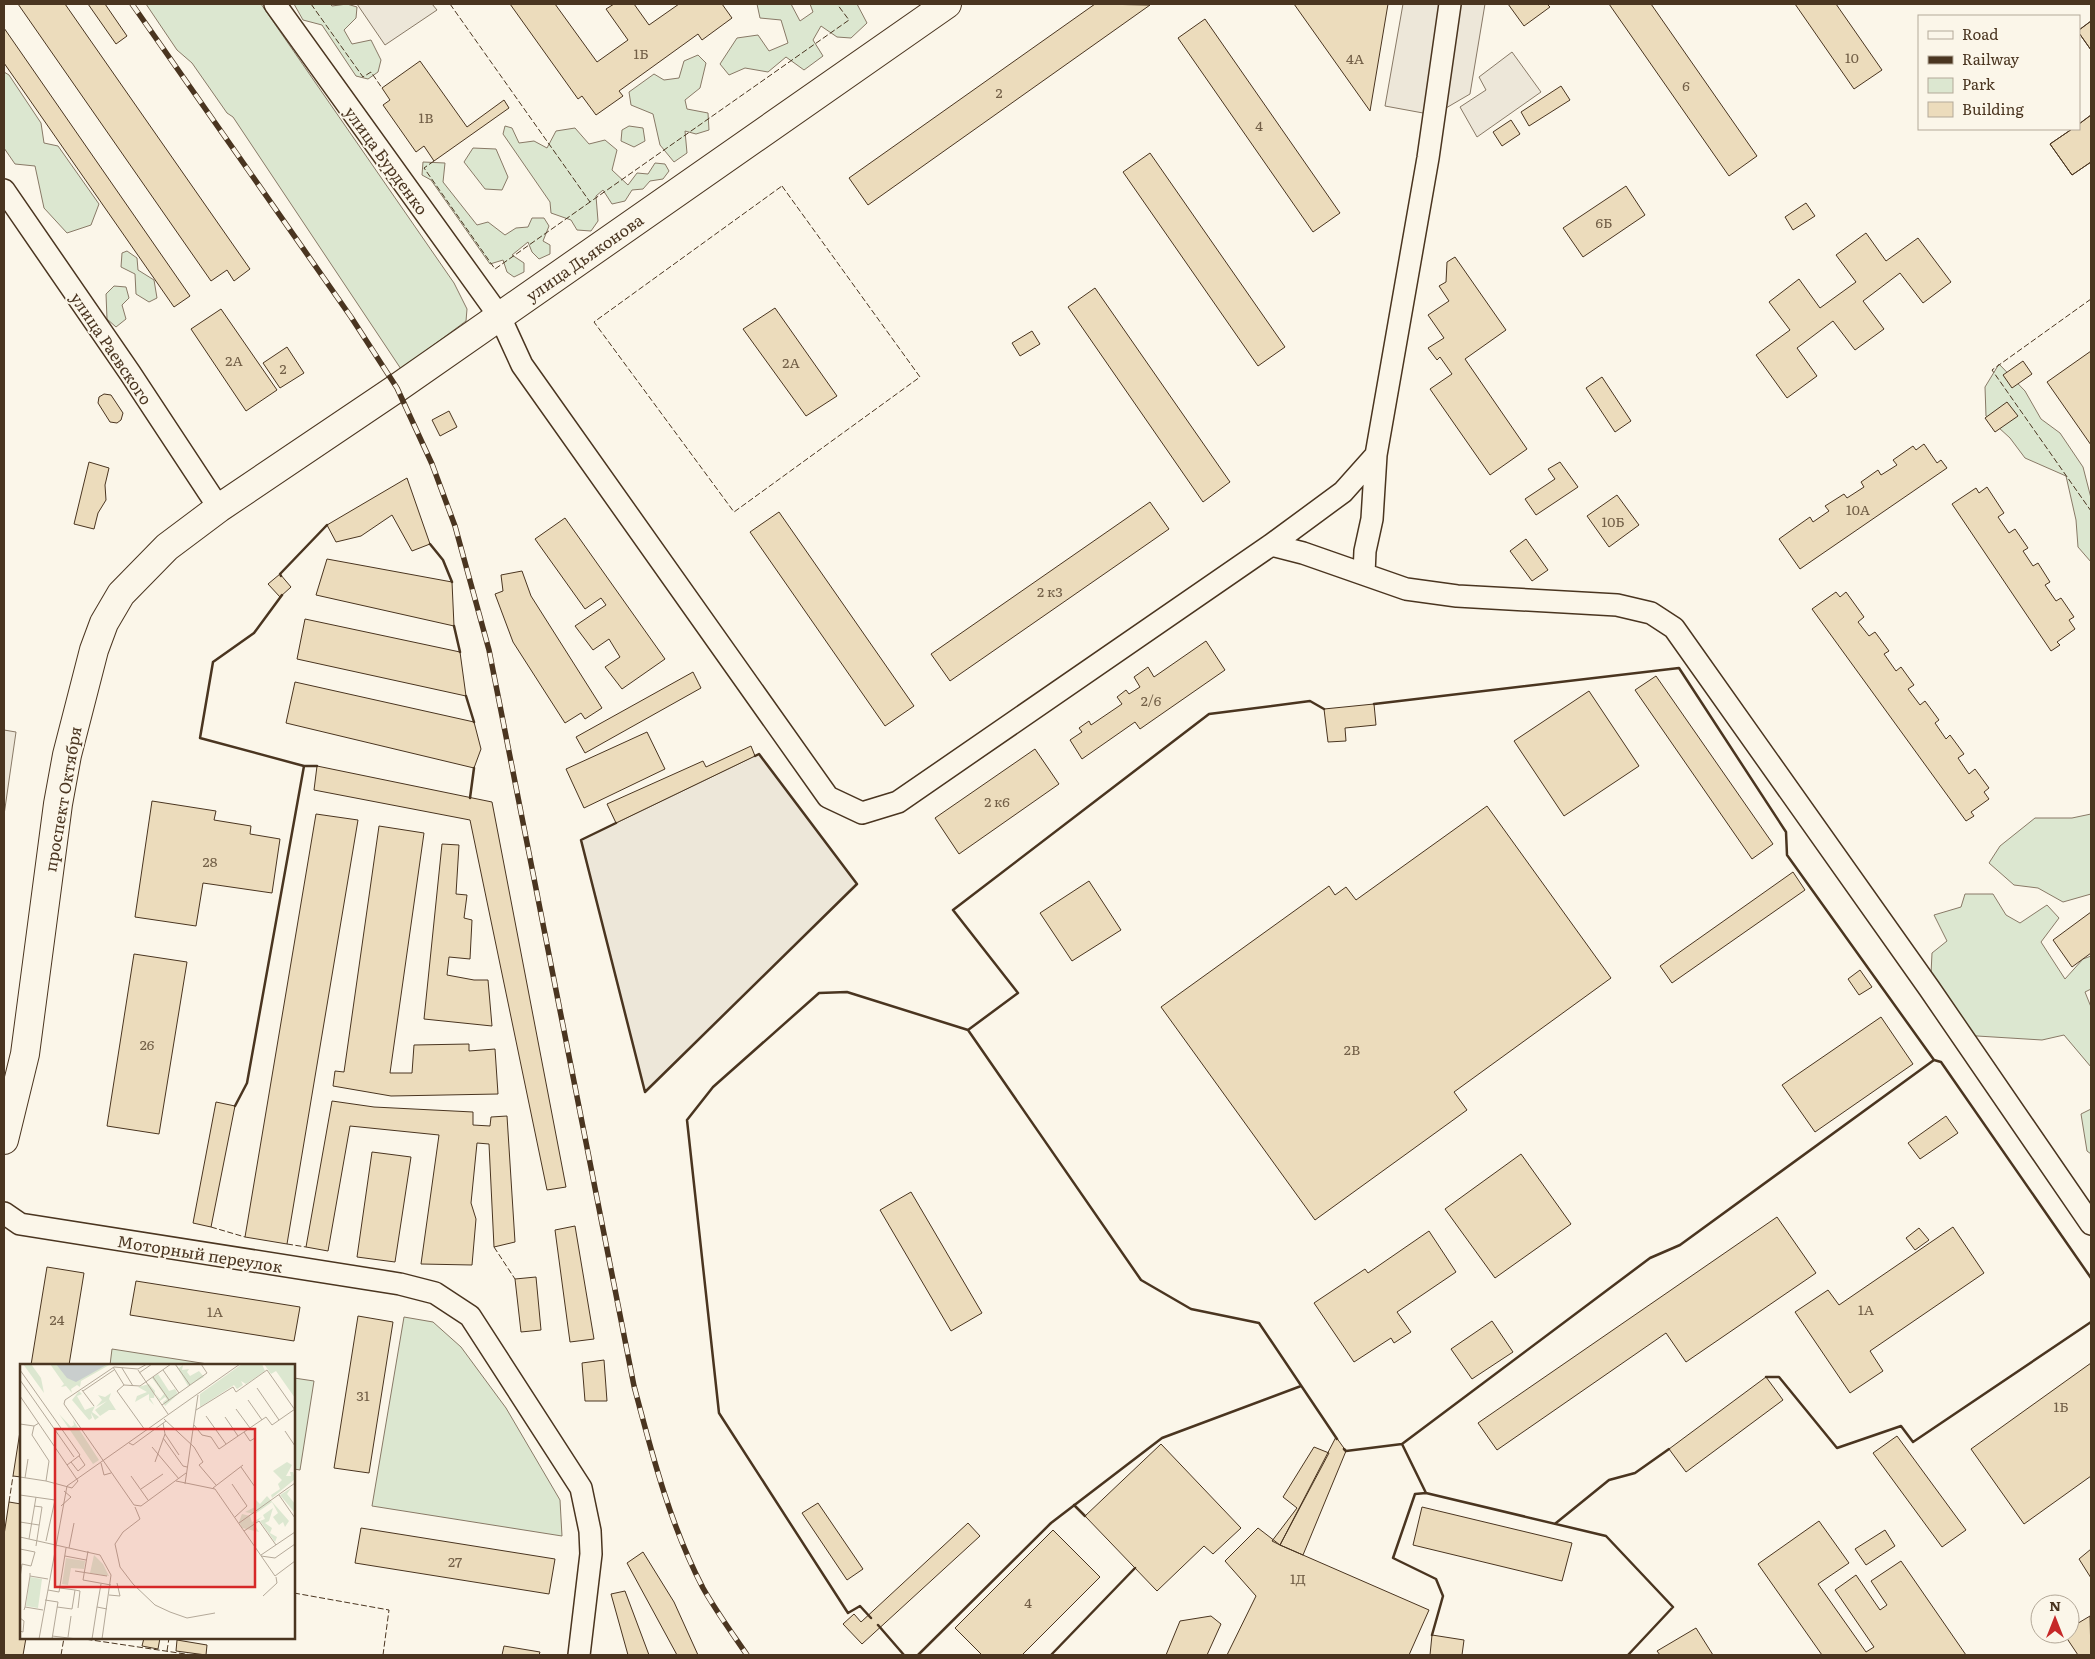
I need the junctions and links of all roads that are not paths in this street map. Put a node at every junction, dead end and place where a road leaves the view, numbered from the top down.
1 (275, 4) edge
2 (947, 4) edge
3 (1450, 4) edge
4 (4, 190) edge
5 (500, 317) junction
6 (1376, 455) junction
7 (1333, 499) junction
8 (219, 508) junction
9 (1372, 514) junction
10 (1310, 517) junction
11 (1271, 545) junction
12 (1366, 547) junction
13 (1320, 559) junction
14 (1342, 567) junction
15 (1364, 574) junction
16 (4, 1140) edge
17 (4, 1213) edge
18 (2091, 1224) edge
19 (579, 1655) edge

1 - 5 street, улица Бурденко
2 - 5 main road, улица Дьяконова
3 - 6 street
4 - 8 street, улица Раевского
5 - 8 main road, улица Дьяконова
5 - 11 street, улица Бурденко
6 - 7 street
6 - 9 street
7 - 9 street
7 - 10 street
8 - 16 main road, проспект Октября
9 - 12 street
10 - 11 street, улица Бурденко
10 - 13 street
11 - 13 street
12 - 14 street
12 - 15 street
13 - 14 street
14 - 15 street
15 - 18 street
17 - 19 street, Моторный переулок

